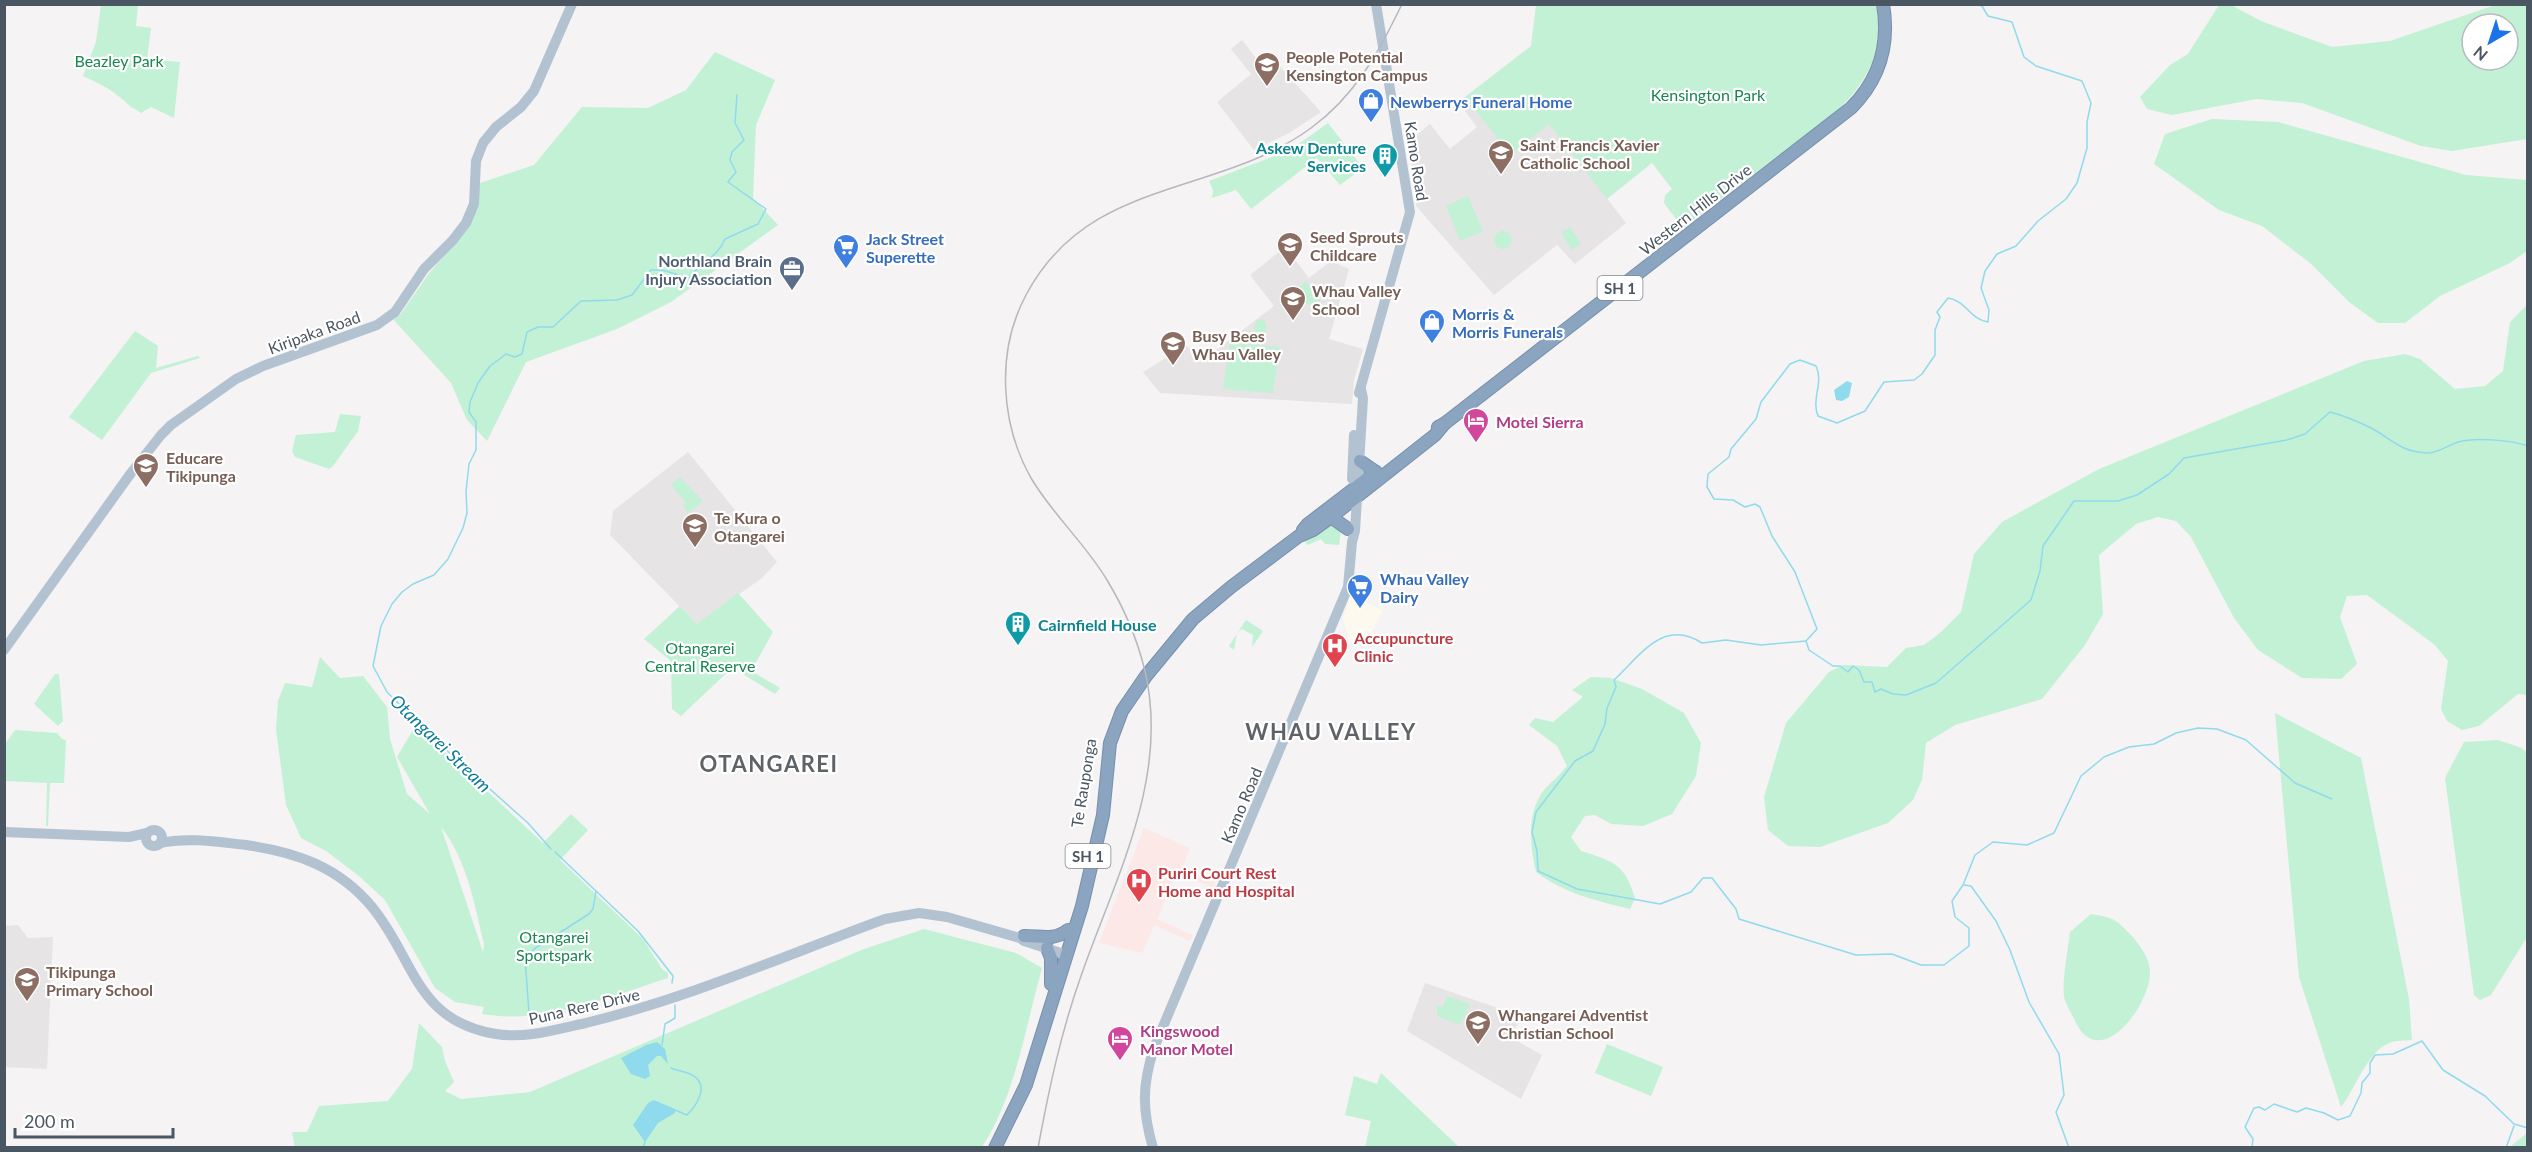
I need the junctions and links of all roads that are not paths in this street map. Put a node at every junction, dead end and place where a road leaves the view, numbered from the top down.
1 (572, 4) edge
2 (1376, 4) edge
3 (1883, 4) edge
4 (1361, 389) junction
5 (1444, 424) junction
6 (1360, 461) junction
7 (1376, 472) junction
8 (1354, 494) junction
9 (1331, 517) junction
10 (1348, 529) junction
11 (1299, 536) junction
12 (1352, 542) junction
13 (1180, 634) junction
14 (4, 650) edge
15 (4, 832) edge
16 (1068, 930) junction
17 (1022, 937) junction
18 (1047, 948) junction
19 (1065, 951) junction
20 (1051, 984) junction
21 (1020, 1095) junction
22 (995, 1148) edge
23 (1153, 1148) edge

1 - 14 main road, Kiripaka Road
2 - 4 main road, Kamo Road
3 - 5 highway, Western Hills Drive / SH 1
4 - 6 main road, Kamo Road
4 - 8 main road, Kamo Road
5 - 7 highway, Western Hills Drive / SH 1
5 - 8 highway, Te Rauponga / SH 1
6 - 7 highway
6 - 8 main road, Kamo Road
7 - 8 highway, Western Hills Drive / SH 1
8 - 9 highway, Te Rauponga / SH 1
8 - 10 main road, Kamo Road
8 - 11 highway, Western Hills Drive / SH 1
8 - 12 main road, Kamo Road
9 - 10 highway
9 - 11 highway, Te Rauponga / SH 1
10 - 12 main road, Kamo Road
11 - 13 highway, Te Rauponga / SH 1
12 - 23 main road, Kamo Road
13 - 16 highway, Te Rauponga / SH 1
13 - 19 highway, Te Rauponga / SH 1
15 - 17 main road, Puna Rere Drive
16 - 17 highway
16 - 19 highway, Te Rauponga / SH 1
17 - 18 main road, Puna Rere Drive
17 - 19 main road, Puna Rere Drive
18 - 19 main road, Puna Rere Drive
18 - 20 highway
19 - 20 highway, Te Rauponga / SH 1
19 - 21 highway, Te Rauponga / SH 1
20 - 21 highway, Te Rauponga / SH 1
21 - 22 highway, Te Rauponga / SH 1

